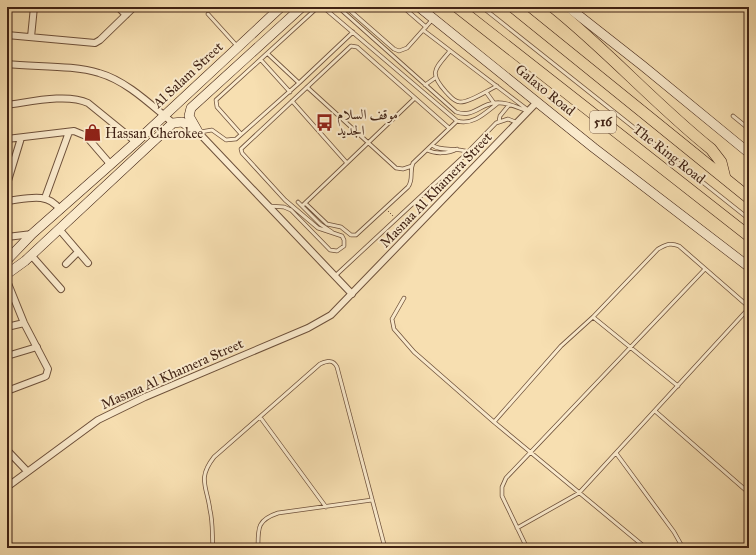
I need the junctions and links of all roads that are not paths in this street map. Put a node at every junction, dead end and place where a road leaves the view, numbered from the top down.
1 (34, 7) edge
2 (118, 7) edge
3 (134, 7) edge
4 (302, 7) edge
5 (318, 7) edge
6 (323, 7) edge
7 (338, 7) edge
8 (346, 7) edge
9 (403, 7) edge
10 (419, 7) edge
11 (457, 7) edge
12 (482, 7) edge
13 (513, 7) edge
14 (552, 7) edge
15 (568, 7) edge
16 (277, 8) edge
17 (208, 14) dead end
18 (126, 15) junction
19 (433, 19) junction
20 (426, 27) junction
21 (423, 30) junction
22 (353, 32) junction
23 (7, 35) edge
24 (31, 37) junction
25 (238, 48) junction
26 (450, 51) junction
27 (268, 54) junction
28 (261, 60) junction
29 (223, 61) junction
30 (7, 64) edge
31 (434, 78) junction
32 (217, 83) junction
33 (299, 83) junction
34 (425, 85) junction
35 (497, 86) junction
36 (307, 87) junction
37 (290, 92) junction
38 (486, 92) junction
39 (415, 98) junction
40 (292, 101) junction
41 (537, 102) junction
42 (494, 103) junction
43 (499, 103) junction
44 (7, 105) edge
45 (509, 105) junction
46 (529, 111) junction
47 (164, 116) junction
48 (733, 116) dead end
49 (457, 121) junction
50 (499, 121) junction
51 (174, 123) junction
52 (518, 123) junction
53 (449, 128) junction
54 (749, 130) edge
55 (69, 132) junction
56 (199, 132) junction
57 (241, 134) junction
58 (21, 138) junction
59 (7, 139) edge
60 (136, 142) junction
61 (369, 142) junction
62 (432, 145) junction
63 (457, 149) junction
64 (426, 150) junction
65 (468, 152) junction
66 (749, 154) edge
67 (347, 163) junction
68 (111, 165) junction
69 (412, 166) junction
70 (725, 178) junction
71 (7, 184) edge
72 (45, 198) junction
73 (749, 198) edge
74 (7, 201) edge
75 (298, 202) dead end
76 (305, 203) junction
77 (269, 206) junction
78 (302, 206) junction
79 (60, 210) junction
80 (315, 219) junction
81 (749, 219) edge
82 (312, 222) junction
83 (59, 229) junction
84 (334, 233) junction
85 (32, 234) junction
86 (749, 236) edge
87 (7, 237) edge
88 (78, 252) junction
89 (31, 255) junction
90 (7, 260) edge
91 (88, 263) dead end
92 (66, 264) dead end
93 (749, 266) edge
94 (705, 269) junction
95 (7, 274) edge
96 (335, 276) junction
97 (7, 281) edge
98 (61, 289) dead end
99 (352, 294) junction
100 (404, 298) dead end
101 (749, 308) edge
102 (593, 317) junction
103 (24, 322) junction
104 (7, 327) edge
105 (37, 347) junction
106 (630, 348) junction
107 (7, 356) edge
108 (678, 386) junction
109 (7, 391) edge
110 (655, 411) junction
111 (260, 416) junction
112 (494, 422) junction
113 (7, 450) edge
114 (531, 453) junction
115 (616, 453) junction
116 (27, 471) junction
117 (7, 487) edge
118 (579, 493) junction
119 (749, 493) edge
120 (372, 500) junction
121 (326, 506) junction
122 (517, 528) junction
123 (681, 547) edge
124 (213, 548) edge
125 (258, 548) edge
126 (385, 548) edge
127 (527, 548) edge
128 (646, 548) edge

1 - 24 street
2 - 18 street
3 - 18 street
4 - 32 street
5 - 27 lane
6 - 22 lane
7 - 34 lane
8 - 21 lane
9 - 20 lane
10 - 19 street, Galaxo Road
11 - 86 highway, The Ring Road / 516
12 - 81 lane
13 - 70 highway, The Ring Road / 516
14 - 70 highway
15 - 66 street
16 - 25 street, Al Salam Street
17 - 25 lane
18 - 24 street
19 - 20 lane
19 - 41 street, Galaxo Road
20 - 21 lane
21 - 26 lane
22 - 33 lane
22 - 49 lane
23 - 24 street
25 - 29 street, Al Salam Street
26 - 31 lane
26 - 35 lane
27 - 28 lane
27 - 33 lane
28 - 37 lane
28 - 57 lane
29 - 32 street
29 - 47 street, Al Salam Street
30 - 47 street
31 - 34 lane
31 - 38 lane
32 - 56 street
33 - 37 lane
34 - 42 lane
35 - 38 lane
35 - 46 lane
36 - 39 lane
36 - 40 lane
36 - 61 lane
37 - 57 lane
38 - 42 lane
39 - 53 lane
39 - 61 lane
40 - 67 lane
40 - 82 lane
41 - 46 street, Masnaa Al Khamera Street
41 - 93 street, Galaxo Road
42 - 43 lane
43 - 45 lane
43 - 49 lane
44 - 60 street
45 - 46 lane
45 - 50 lane
46 - 52 street, Masnaa Al Khamera Street
47 - 51 street
47 - 60 street, Al Salam Street
48 - 54 lane
49 - 53 lane
50 - 52 lane
50 - 65 lane
51 - 56 street, Al Salam Street
51 - 83 street, Al Salam Street
52 - 99 street, Masnaa Al Khamera Street
53 - 62 lane
55 - 58 street
55 - 68 street
55 - 72 street
56 - 57 lane
56 - 77 street
58 - 59 street
58 - 71 street
60 - 68 street, Al Salam Street
61 - 67 lane
61 - 69 lane
62 - 63 lane
62 - 64 lane
63 - 64 lane
63 - 65 lane
64 - 69 lane
65 - 96 lane
67 - 76 lane
68 - 79 street, Al Salam Street
69 - 76 lane
70 - 73 highway, The Ring Road / 516
72 - 74 street
72 - 79 street
75 - 78 lane
76 - 78 lane
77 - 84 lane
77 - 96 street
78 - 80 lane
79 - 85 street, Al Salam Street
80 - 82 lane
80 - 84 lane
82 - 84 lane
83 - 88 street
83 - 89 street, Al Salam Street
85 - 87 street
85 - 90 street, Al Salam Street
88 - 91 street
88 - 92 street
89 - 95 street, Al Salam Street
89 - 98 street
94 - 101 lane
94 - 102 lane
94 - 106 lane
96 - 99 street
97 - 103 street
99 - 116 street, Masnaa Al Khamera Street
100 - 112 lane
101 - 108 lane
102 - 106 lane
102 - 112 lane
103 - 104 street
103 - 105 street
105 - 107 street
105 - 109 street
106 - 108 lane
106 - 114 lane
108 - 110 lane
110 - 115 lane
110 - 119 lane
111 - 120 lane
111 - 121 lane
111 - 124 lane
112 - 114 lane
113 - 116 street
114 - 118 lane
114 - 122 lane
115 - 118 lane
115 - 123 lane
116 - 117 street, Masnaa Al Khamera Street
118 - 122 lane
118 - 128 lane
120 - 121 lane
120 - 126 lane
121 - 125 lane
122 - 127 lane

